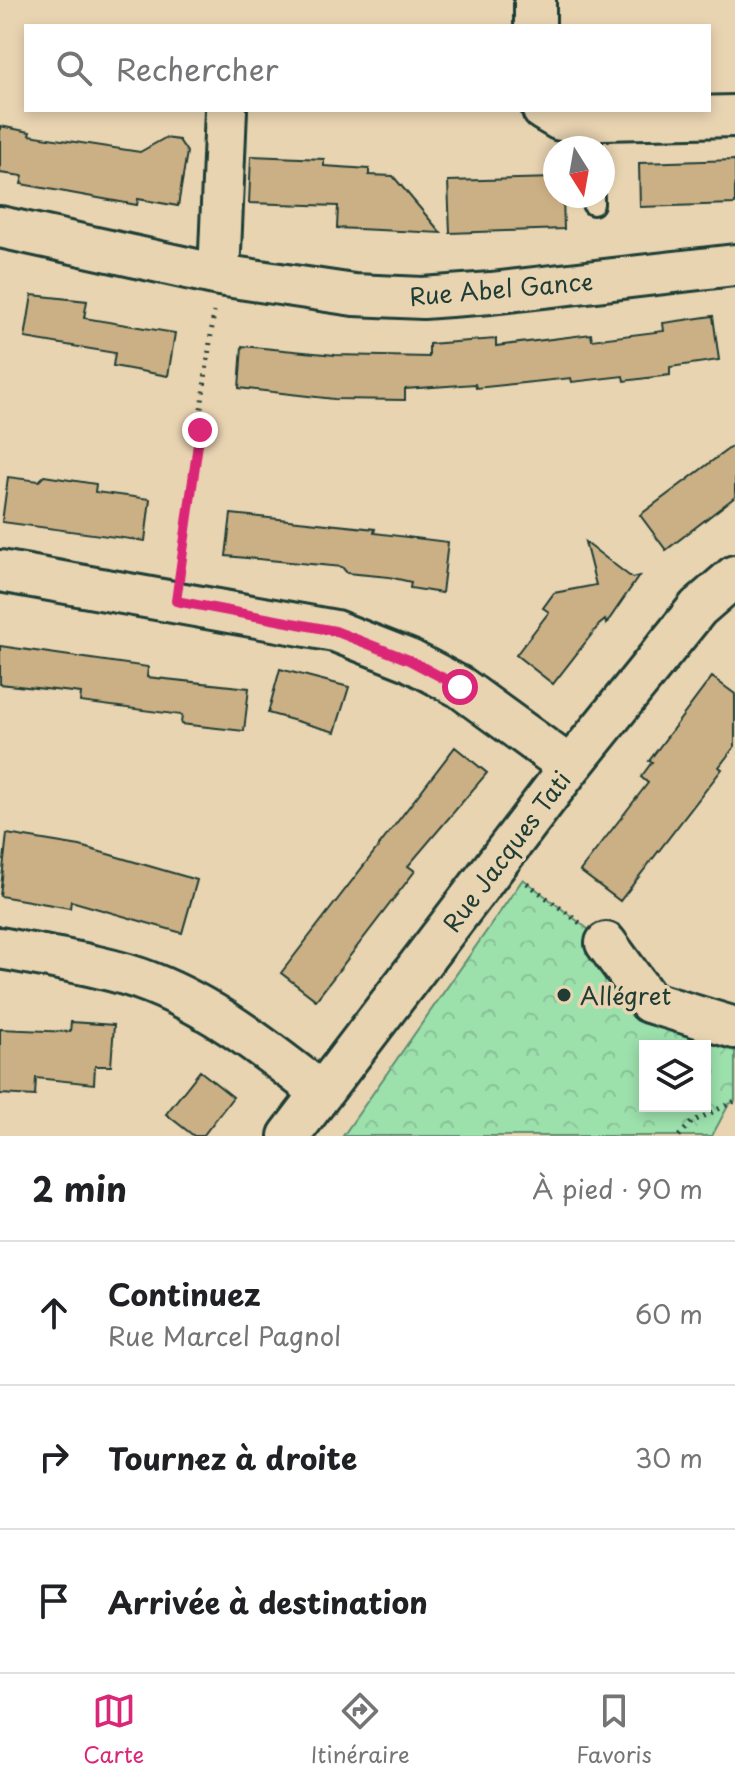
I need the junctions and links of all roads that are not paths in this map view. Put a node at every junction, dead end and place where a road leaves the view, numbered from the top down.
1 (535, 0) edge
2 (535, 24) edge
3 (226, 112) edge
4 (546, 112) edge
5 (735, 116) edge
6 (591, 134) edge
7 (0, 227) edge
8 (735, 265) edge
9 (219, 275) junction
10 (0, 571) edge
11 (735, 576) edge
12 (570, 767) junction
13 (606, 943) road end
14 (0, 948) edge
15 (735, 1028) edge
16 (322, 1093) junction
17 (289, 1136) edge

1 - 2 street
3 - 9 street
4 - 6 street
5 - 6 street
7 - 9 street, Rue Abel Gance
8 - 9 street, Rue Abel Gance
10 - 12 street
11 - 12 street, Rue Jacques Tati
12 - 16 street, Rue Jacques Tati
13 - 15 street
14 - 16 street
16 - 17 street, Rue Jacques Tati

